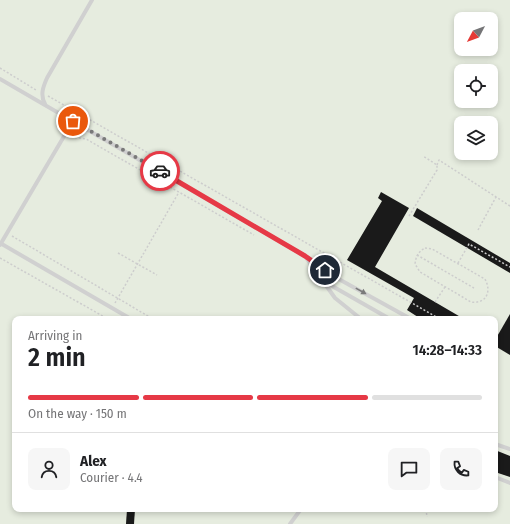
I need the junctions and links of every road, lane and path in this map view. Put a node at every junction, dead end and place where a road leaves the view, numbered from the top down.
1 (92, 0) edge
2 (0, 68) edge
3 (0, 79) edge
4 (42, 93) junction
5 (45, 105) junction
6 (73, 121) junction
7 (65, 134) junction
8 (423, 156) dead end
9 (436, 165) junction
10 (179, 192) junction
11 (496, 197) junction
12 (510, 206) edge
13 (409, 216) dead end
14 (478, 230) dead end
15 (7, 233) junction
16 (260, 238) dead end
17 (0, 244) edge
18 (118, 252) dead end
19 (417, 255) junction
20 (305, 256) junction
21 (0, 258) edge
22 (137, 263) junction
23 (458, 263) junction
24 (510, 267) edge
25 (157, 275) dead end
26 (323, 281) junction
27 (445, 287) junction
28 (474, 288) dead end
29 (117, 298) junction
30 (435, 302) dead end
31 (112, 308) junction
32 (103, 316) edge
33 (126, 316) edge
34 (148, 316) edge
35 (357, 316) edge
36 (385, 316) edge
37 (406, 316) edge
38 (435, 316) edge
39 (498, 445) edge
40 (510, 449) edge
41 (498, 478) edge
42 (510, 483) edge
43 (299, 512) edge
44 (426, 512) edge
45 (427, 517) dead end
46 (290, 524) edge

1 - 4 lane
2 - 4 path
3 - 5 lane
4 - 5 lane
4 - 38 path
5 - 6 lane
6 - 7 lane
6 - 20 lane
7 - 10 path
7 - 15 lane
8 - 9 path
9 - 11 path
9 - 13 path
10 - 16 path
10 - 22 path
11 - 12 path
11 - 14 path
15 - 17 lane
15 - 29 path
17 - 31 lane
18 - 22 path
19 - 23 path
19 - 27 path
19 - 28 path
20 - 26 lane
20 -> 37 lane
21 - 32 path
22 - 25 path
22 - 29 path
23 - 24 path
23 - 27 path
26 - 35 lane
26 - 36 lane
27 - 30 path
29 - 31 path
29 - 34 path
31 - 33 lane
39 - 40 lane
41 - 42 lane
43 - 46 lane
44 - 45 path

